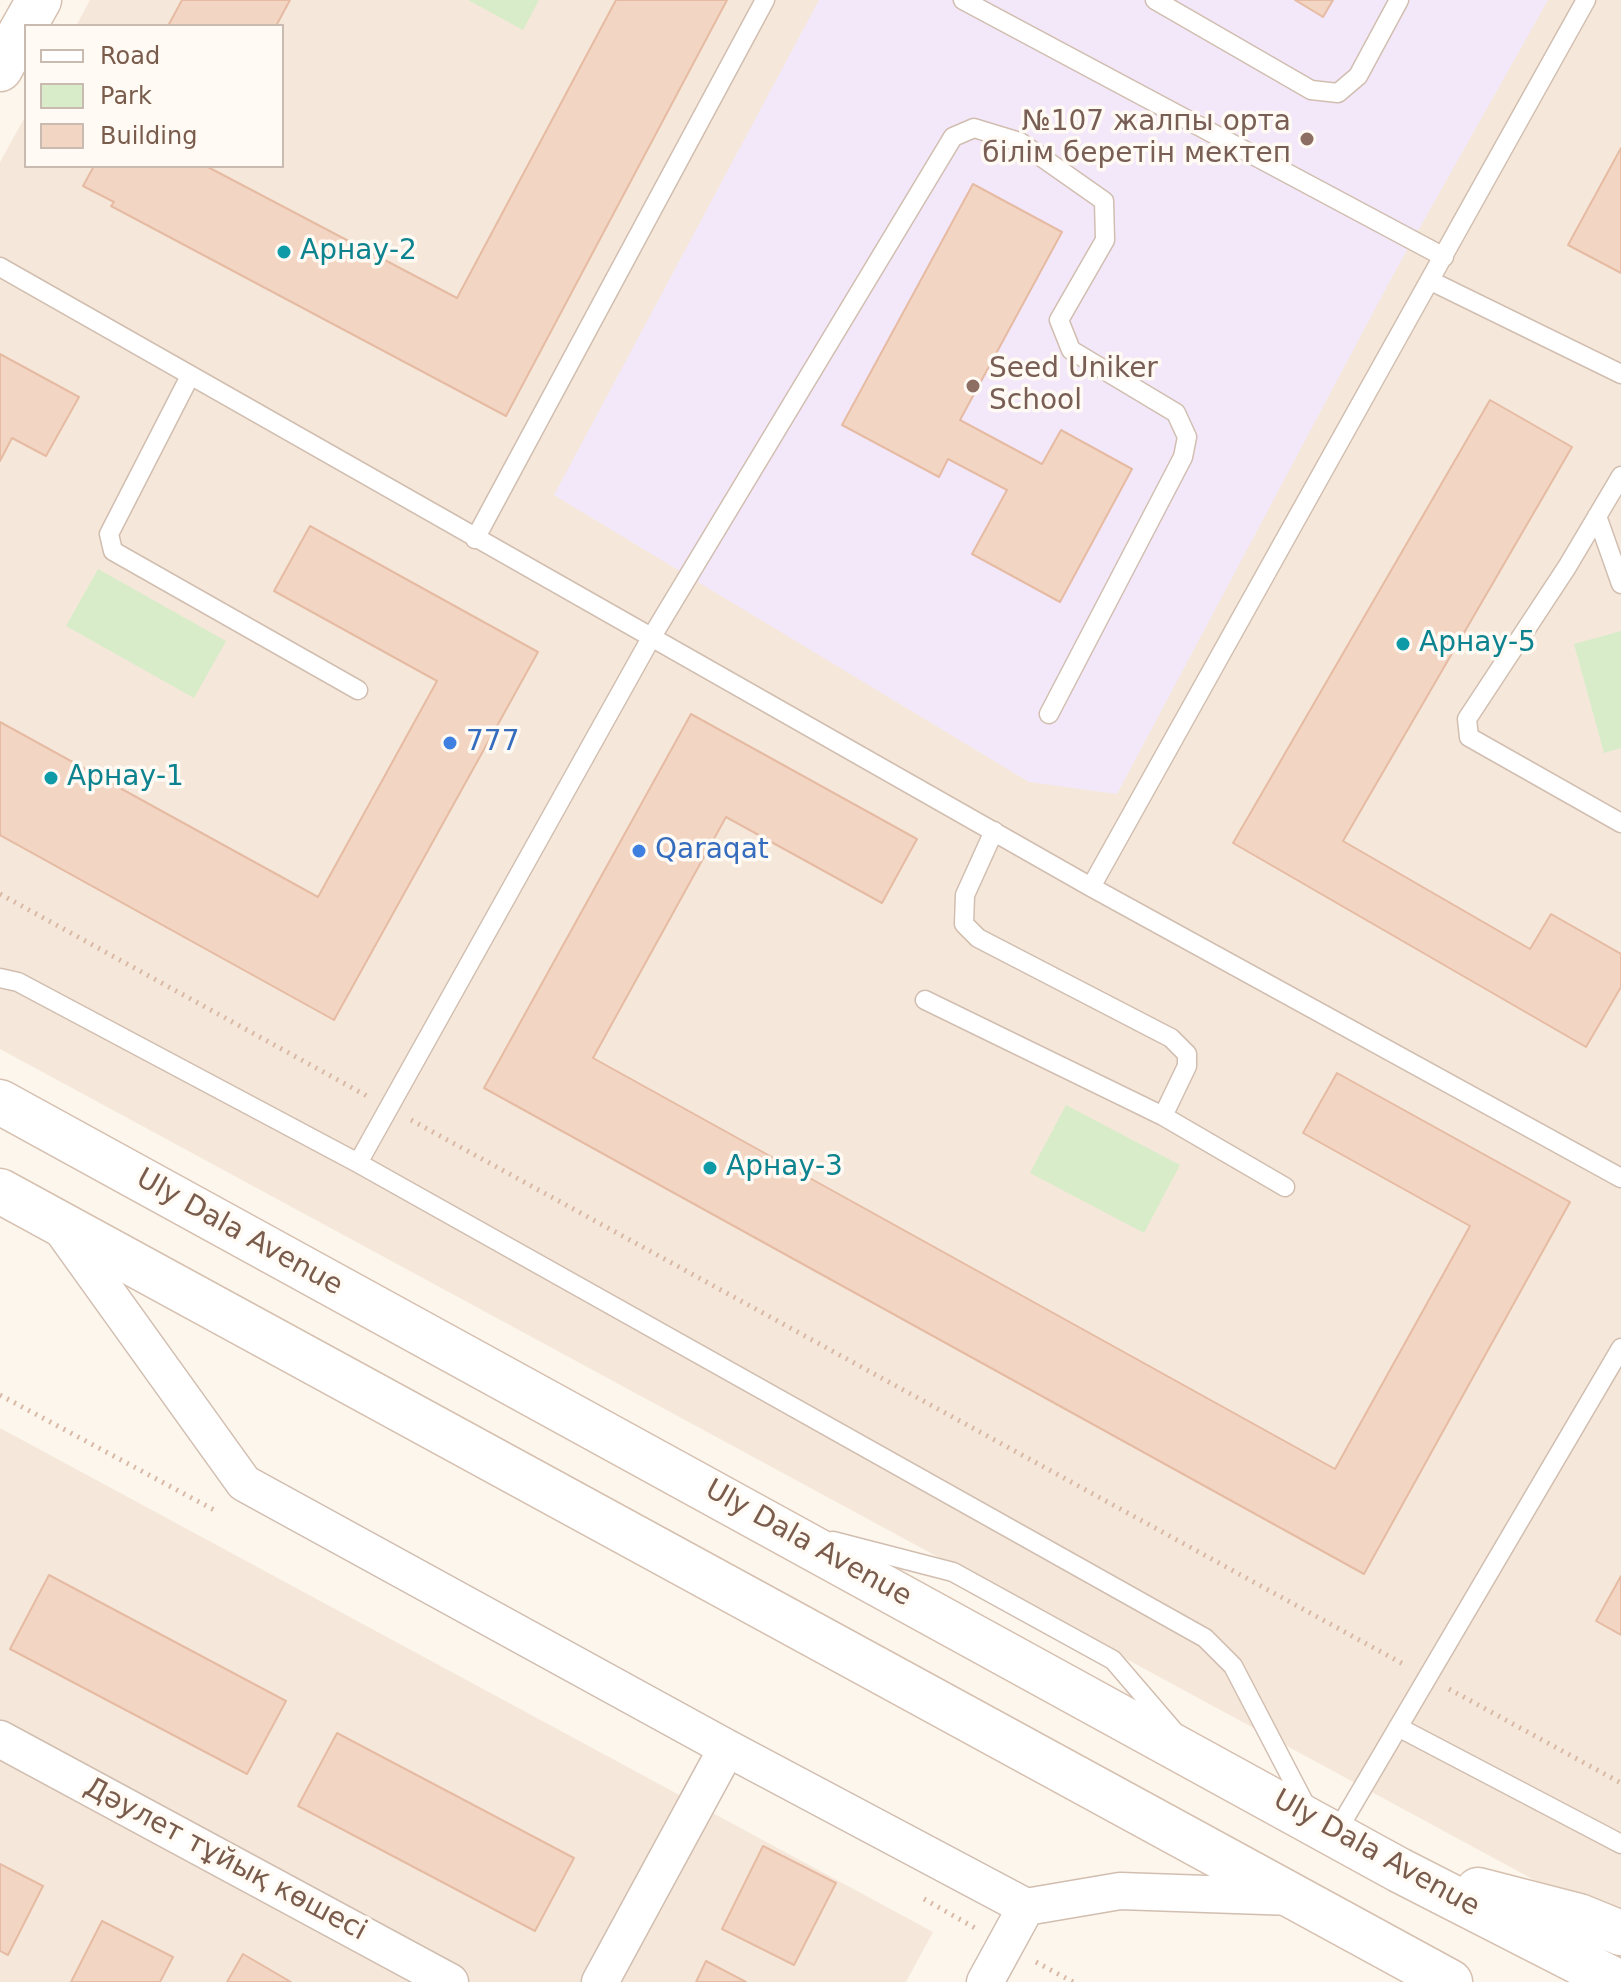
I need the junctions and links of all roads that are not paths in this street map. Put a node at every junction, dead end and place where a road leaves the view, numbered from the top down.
1 (39, 0) edge
2 (765, 0) edge
3 (963, 0) edge
4 (1155, 0) edge
5 (1399, 0) edge
6 (1586, 0) edge
7 (25, 24) edge
8 (24, 27) edge
9 (0, 69) edge
10 (1444, 257) junction
11 (0, 267) edge
12 (1431, 281) junction
13 (1621, 374) edge
14 (190, 376) junction
15 (1621, 476) edge
16 (1597, 516) junction
17 (475, 539) junction
18 (1621, 584) edge
19 (651, 638) junction
20 (358, 690) dead end
21 (1049, 714) dead end
22 (1621, 823) edge
23 (994, 831) junction
24 (1091, 887) junction
25 (0, 978) edge
26 (925, 1000) dead end
27 (0, 1102) edge
28 (1163, 1116) junction
29 (358, 1163) junction
30 (1621, 1178) edge
31 (1285, 1187) dead end
32 (22, 1206) edge
33 (1621, 1348) edge
34 (1398, 1727) junction
35 (0, 1739) edge
36 (727, 1748) junction
37 (1325, 1826) junction
38 (1621, 1844) edge
39 (1399, 1870) junction
40 (1295, 1897) junction
41 (1026, 1907) junction
42 (1621, 1933) edge
43 (1409, 1967) edge
44 (450, 1982) edge
45 (600, 1982) edge
46 (985, 1982) edge
47 (1450, 1982) edge
48 (1618, 1982) edge

1 - 7 main road
2 - 17 lane
3 - 10 lane
4 - 5 lane
6 - 10 lane
8 - 9 main road
10 - 12 lane
11 - 14 lane
12 - 13 lane
12 - 24 lane
14 - 17 lane
14 - 20 lane
15 - 16 lane
16 - 18 lane
16 - 22 lane
17 - 19 lane
19 - 21 lane
19 - 23 lane
19 - 29 lane
23 - 24 lane
23 - 28 lane
24 - 30 lane
25 - 29 lane
26 - 28 lane
27 - 37 main road, Uly Dala Avenue
28 - 31 lane
29 - 37 lane
32 - 36 street
32 - 40 main road
33 - 34 lane
34 - 37 lane
34 - 38 lane
35 - 44 street, Дәулет тұйық көшесі
36 - 41 street
36 - 45 street
37 - 39 main road, Uly Dala Avenue
39 - 42 main road
39 - 48 main road, Uly Dala Avenue
40 - 41 street
40 - 43 main road
41 - 46 street
43 - 47 main road

